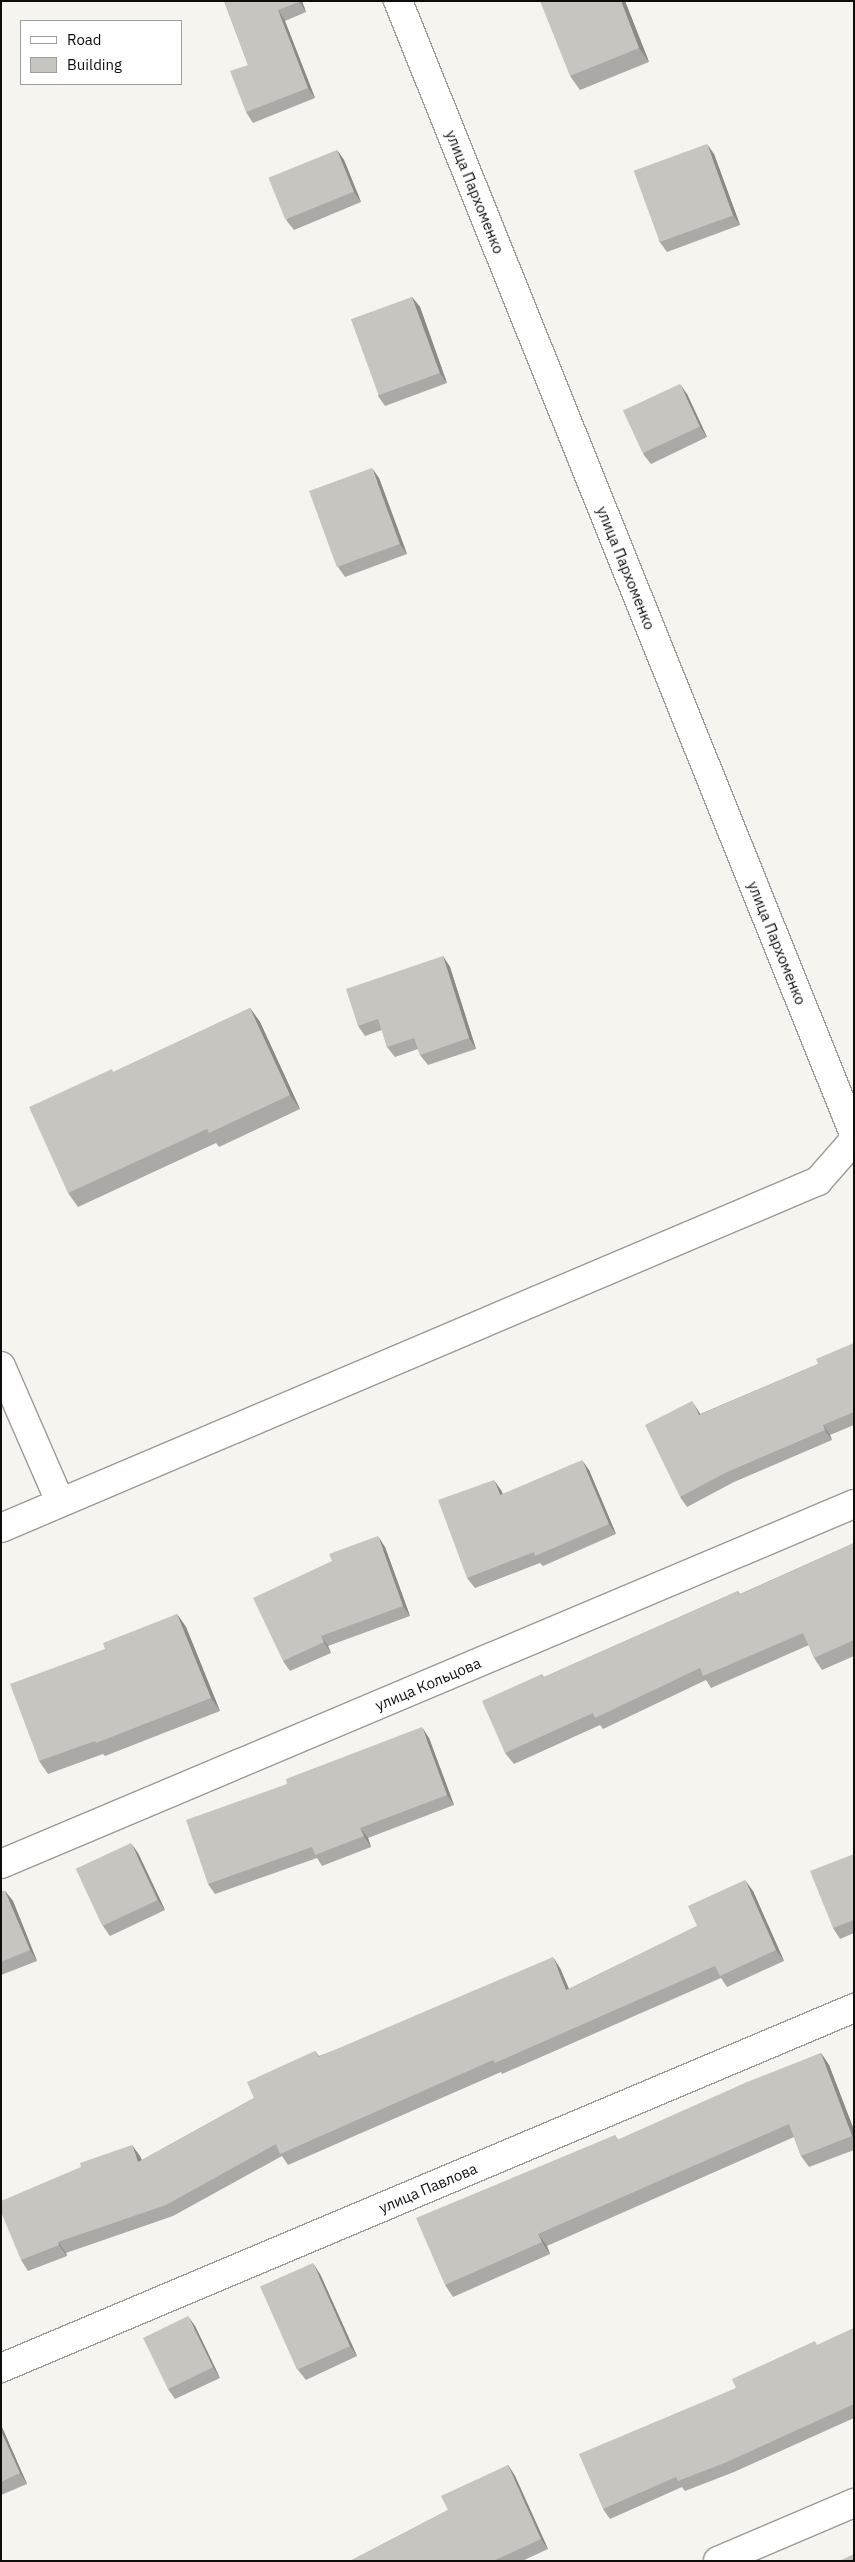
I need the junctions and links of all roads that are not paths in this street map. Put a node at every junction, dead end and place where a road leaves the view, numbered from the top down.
1 (398, 1) edge
2 (854, 1134) edge
3 (854, 1140) edge
4 (1, 1366) edge
5 (60, 1502) junction
6 (854, 1504) edge
7 (1, 1528) edge
8 (1, 1864) edge
9 (854, 2008) edge
10 (1, 2368) edge
11 (854, 2503) edge
12 (718, 2561) edge

1 - 2 street, улица Пархоменко
3 - 5 street
4 - 5 street
5 - 7 street
6 - 8 street, улица Кольцова
9 - 10 street, улица Павлова
11 - 12 street

